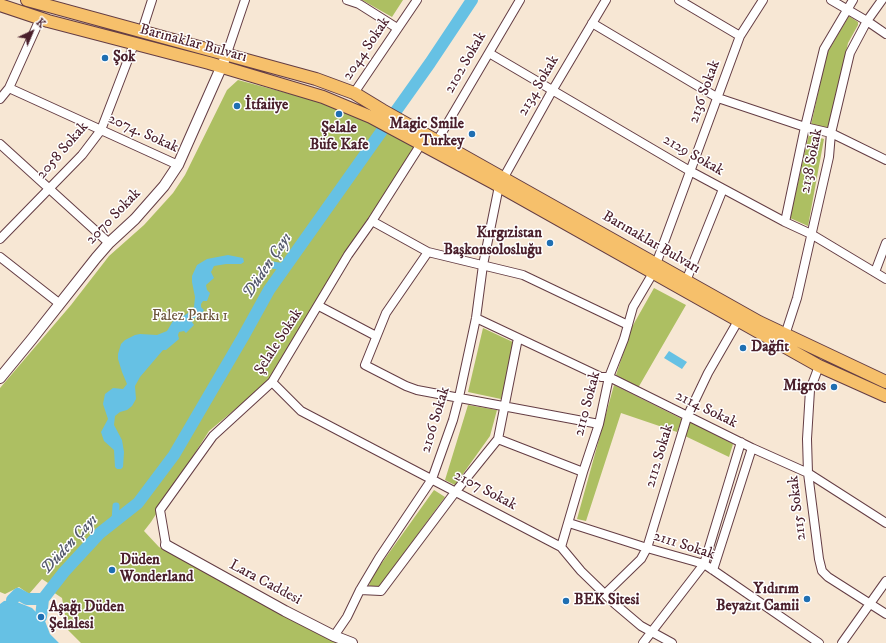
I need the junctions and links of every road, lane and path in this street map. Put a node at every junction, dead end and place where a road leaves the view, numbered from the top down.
1 (26, 0) edge
2 (152, 0) edge
3 (245, 0) edge
4 (347, 0) edge
5 (417, 0) edge
6 (520, 0) edge
7 (606, 0) edge
8 (679, 0) edge
9 (762, 0) edge
10 (831, 0) edge
11 (853, 0) edge
12 (882, 0) edge
13 (0, 6) edge
14 (847, 9) junction
15 (40, 19) junction
16 (867, 21) junction
17 (592, 23) junction
18 (397, 28) junction
19 (142, 31) junction
20 (886, 34) edge
21 (740, 36) junction
22 (134, 44) junction
23 (488, 53) junction
24 (224, 61) junction
25 (9, 88) junction
26 (552, 91) junction
27 (354, 93) junction
28 (718, 98) junction
29 (0, 99) edge
30 (379, 115) junction
31 (401, 127) junction
32 (805, 127) junction
33 (100, 130) junction
34 (831, 133) junction
35 (437, 141) junction
36 (0, 144) edge
37 (421, 144) junction
38 (886, 160) edge
39 (178, 165) junction
40 (690, 172) junction
41 (501, 182) junction
42 (49, 188) junction
43 (723, 189) junction
44 (372, 221) junction
45 (786, 222) junction
46 (811, 234) junction
47 (0, 239) edge
48 (109, 243) junction
49 (886, 243) edge
50 (428, 252) junction
51 (0, 257) edge
52 (483, 265) junction
53 (654, 268) junction
54 (876, 272) junction
55 (886, 279) edge
56 (686, 281) junction
57 (60, 304) junction
58 (319, 306) junction
59 (476, 318) junction
60 (738, 321) junction
61 (628, 325) junction
62 (785, 335) junction
63 (376, 336) junction
64 (518, 338) junction
65 (818, 366) junction
66 (609, 377) junction
67 (0, 378) edge
68 (272, 382) junction
69 (886, 382) edge
70 (886, 396) edge
71 (459, 397) junction
72 (505, 407) junction
73 (687, 417) junction
74 (599, 424) junction
75 (498, 439) junction
76 (741, 442) junction
77 (752, 448) junction
78 (582, 472) junction
79 (808, 473) junction
80 (432, 479) junction
81 (456, 491) junction
82 (569, 523) junction
83 (886, 524) edge
84 (166, 545) joint
85 (561, 547) junction
86 (647, 548) junction
87 (704, 564) junction
88 (713, 570) junction
89 (886, 582) edge
90 (360, 590) junction
91 (605, 594) junction
92 (870, 604) junction
93 (886, 614) edge
94 (651, 632) junction
95 (334, 636) junction
96 (352, 643) edge
97 (643, 643) edge
98 (672, 643) edge
99 (819, 643) edge
100 (842, 643) edge

1 - 19 main road, Barınaklar Bulvarı
2 - 19 street
3 - 24 street
4 - 18 street
5 - 18 street, 2044 Sokak
6 - 23 street, 2102 Sokak
7 - 17 street, 2134 Sokak
8 - 21 street
9 - 21 street, 2136 Sokak
10 - 14 street
11 - 14 street
12 - 16 street, 2138 Sokak
13 - 15 main road, Barınaklar Bulvarı
14 - 16 street
14 - 32 street
15 - 22 main road, Barınaklar Bulvarı
15 - 25 street
16 - 20 street
16 - 34 street, 2138 Sokak
17 - 26 street, 2134 Sokak
17 - 28 street
18 - 27 street, 2044 Sokak
19 - 24 main road, Barınaklar Bulvarı
21 - 28 street, 2136 Sokak
22 - 24 main road, Barınaklar Bulvarı
22 - 33 street, 2058 Sokak
23 - 26 street, 2129 Sokak
23 - 35 street, 2102 Sokak
24 - 27 main road, Barınaklar Bulvarı
24 - 30 main road, Barınaklar Bulvarı
24 - 39 street, 2070 Sokak
25 - 29 street
25 - 33 street, 2074. Sokak
26 - 40 street, 2129 Sokak
26 - 41 street, 2134 Sokak
27 - 30 main road, Barınaklar Bulvarı
28 - 32 street
28 - 40 street, 2136 Sokak
30 - 31 main road
31 - 35 main road, Barınaklar Bulvarı
31 - 37 main road
32 - 34 street
32 - 45 street
33 - 39 street, 2074. Sokak
33 - 42 street, 2058 Sokak
34 - 38 street
34 - 46 street, 2138 Sokak
35 - 41 main road, Barınaklar Bulvarı
36 - 42 street
37 - 41 main road
37 - 44 street, Şelale Sokak
39 - 48 street, 2070 Sokak
40 - 43 street, 2129 Sokak
40 - 53 street, 2136 Sokak
41 - 52 street, 2106 Sokak
41 - 53 main road, Barınaklar Bulvarı
42 - 47 street, 2058 Sokak
42 - 48 street
43 - 45 street, 2129 Sokak
43 - 56 street
44 - 50 street
44 - 58 street, Şelale Sokak
45 - 46 street, 2129 Sokak
46 - 54 street, 2129 Sokak
46 - 62 street, 2138 Sokak
48 - 57 street, 2070 Sokak
49 - 54 street
50 - 52 street
50 - 63 street
51 - 57 street
52 - 59 street, 2106 Sokak
52 - 61 street
53 - 56 main road, Barınaklar Bulvarı
53 - 60 main road, Barınaklar Bulvarı
53 - 61 street, 2110 Sokak
54 - 55 street, 2129 Sokak
56 - 62 main road, Barınaklar Bulvarı
57 - 67 street, 2070 Sokak
58 - 63 street
58 - 68 street, Şelale Sokak
59 - 64 street, 2114 Sokak
59 - 71 street, 2106 Sokak
60 - 65 main road, Barınaklar Bulvarı
60 - 73 street, 2112 Sokak
61 - 66 street, 2110 Sokak
62 - 69 main road, Barınaklar Bulvarı
63 - 71 street
64 - 66 street, 2114 Sokak
64 - 72 street
65 - 70 main road, Barınaklar Bulvarı
65 - 79 street, 2115 Sokak
66 - 73 street, 2114 Sokak
66 - 74 street, 2110 Sokak
68 - 80 street, 2107 Sokak
68 - 84 street, Şelale Sokak
71 - 72 street
71 - 80 street, 2106 Sokak
72 - 74 street
72 - 75 street
73 - 76 street, 2114 Sokak
73 - 86 street, 2112 Sokak
74 - 78 street, 2110 Sokak
75 - 78 street
75 - 81 street
76 - 77 street
76 - 87 street, 2114 Sokak
77 - 79 street
77 - 88 street
78 - 82 street, 2110 Sokak
79 - 83 street
79 - 92 street, 2115 Sokak
80 - 81 street, 2107 Sokak
80 - 90 street, 2106 Sokak
81 - 85 street, 2107 Sokak
81 - 90 street
82 - 85 street, 2110 Sokak
82 - 86 street, 2111 Sokak
84 - 95 street, Lara Caddesi
85 - 91 street, 2107 Sokak
86 - 87 street, 2111 Sokak
86 - 91 street, 2112 Sokak
87 - 88 street, 2111 Sokak
87 - 94 street, 2114 Sokak
88 - 99 street, 2111 Sokak
89 - 92 street
90 - 95 street, 2106 Sokak
91 - 94 street, 2107 Sokak
92 - 93 street, 2115 Sokak
92 - 100 street
94 - 97 street, 2114 Sokak
94 - 98 street, 2107 Sokak
95 - 96 street, Lara Caddesi

